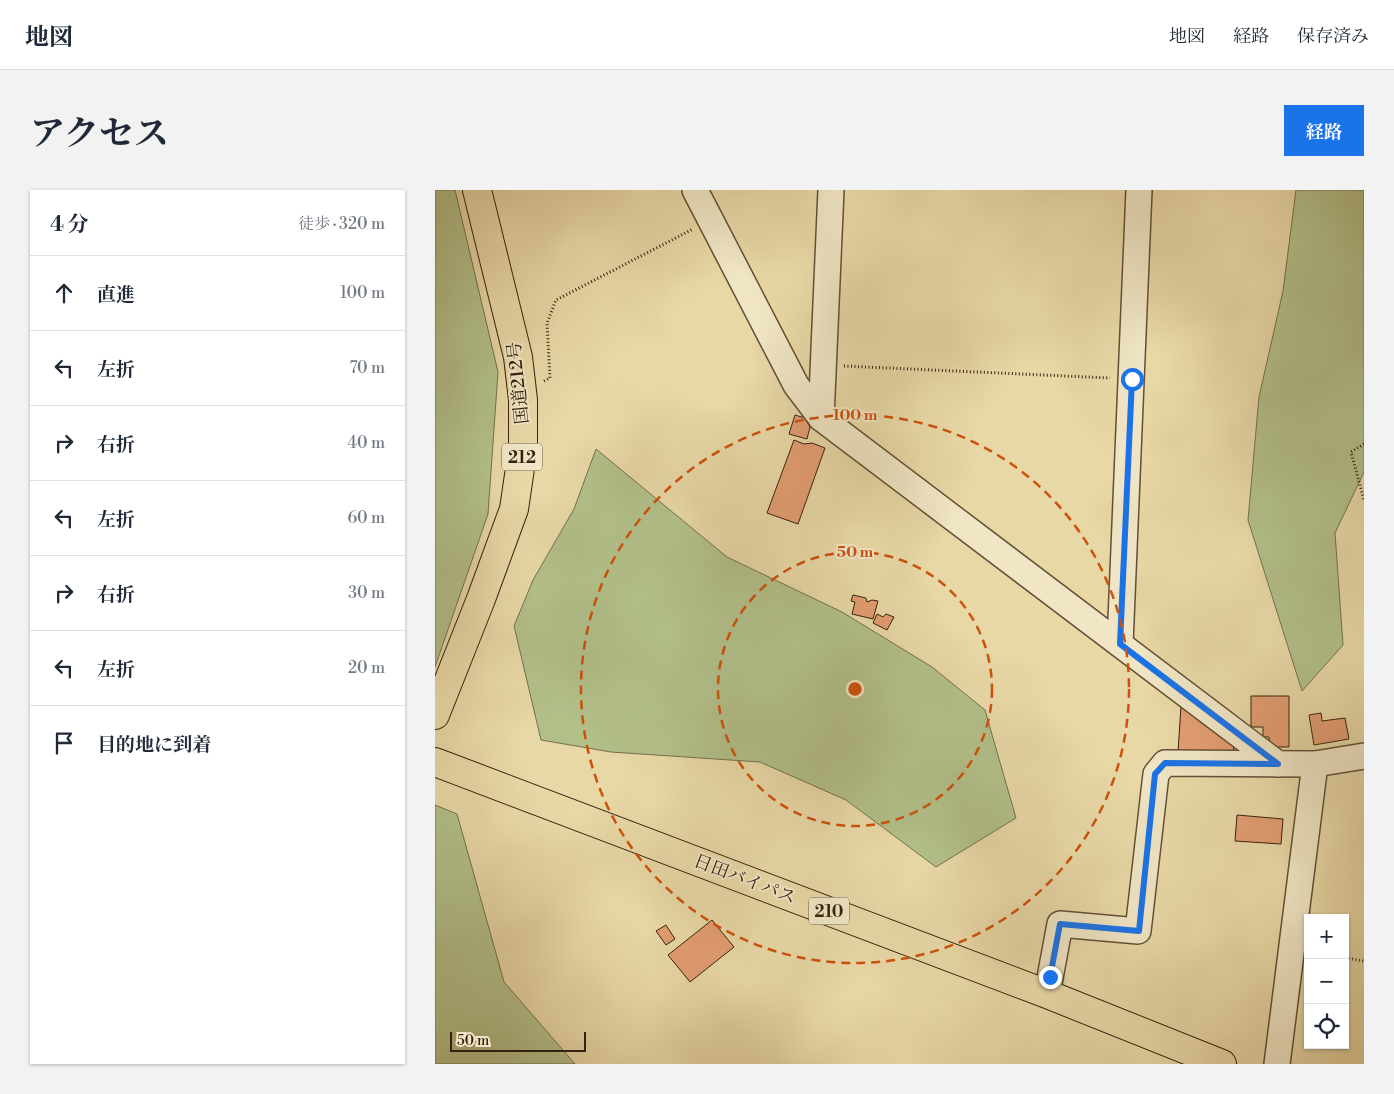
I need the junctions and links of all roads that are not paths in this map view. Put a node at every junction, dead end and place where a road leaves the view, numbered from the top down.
1 (477, 190) edge
2 (695, 190) edge
3 (831, 190) edge
4 (1139, 190) edge
5 (821, 418) junction
6 (1120, 644) junction
7 (435, 714) edge
8 (1364, 756) edge
9 (435, 762) edge
10 (1278, 764) junction
11 (1315, 764) junction
12 (1047, 994) junction
13 (1222, 1064) edge
14 (1277, 1064) edge

1 - 7 highway, 国道212号 / 212
2 - 5 street
3 - 5 street
4 - 6 street
5 - 6 street
6 - 10 street
8 - 11 street
9 - 12 highway, 日田バイパス / 210
10 - 11 street
10 - 12 street
11 - 14 street
12 - 13 highway, 日田バイパス / 210

